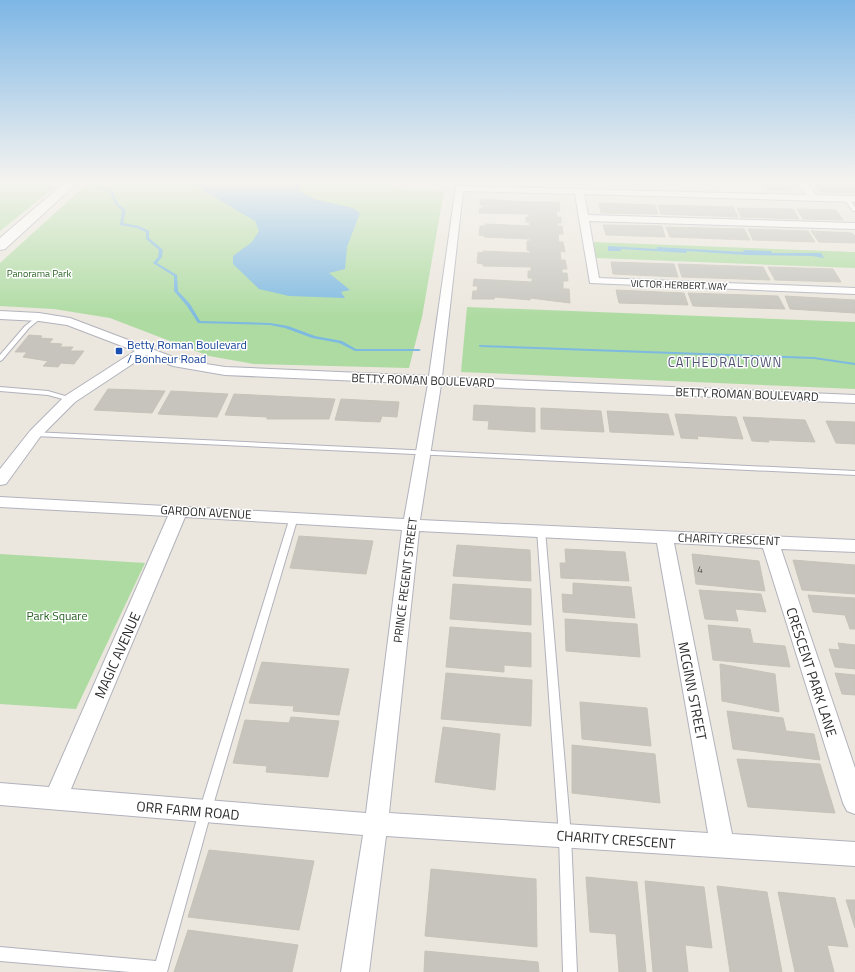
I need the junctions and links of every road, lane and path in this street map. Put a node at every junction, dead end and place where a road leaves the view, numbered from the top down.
1 (20, 228) edge
2 (454, 228) edge
3 (586, 228) edge
4 (0, 246) edge
5 (855, 291) edge
6 (0, 315) edge
7 (39, 317) junction
8 (144, 350) junction
9 (0, 359) edge
10 (435, 380) junction
11 (0, 389) edge
12 (70, 399) junction
13 (855, 399) edge
14 (35, 434) junction
15 (424, 452) junction
16 (855, 473) edge
17 (0, 480) edge
18 (0, 502) edge
19 (179, 511) junction
20 (294, 517) junction
21 (411, 525) junction
22 (541, 530) junction
23 (664, 536) junction
24 (770, 541) junction
25 (855, 546) edge
26 (0, 794) edge
27 (55, 798) junction
28 (855, 803) edge
29 (205, 812) junction
30 (376, 825) junction
31 (565, 836) junction
32 (722, 846) junction
33 (855, 854) edge
34 (0, 954) edge
35 (161, 970) edge
36 (355, 972) edge
37 (570, 972) edge

1 - 4 street
2 - 10 street, PRINCE REGENT STREET
3 - 5 street, VICTOR HERBERT WAY
6 - 7 street, BETTY ROMAN BOULEVARD
7 - 8 street, BETTY ROMAN BOULEVARD
7 - 9 lane
8 - 10 street, BETTY ROMAN BOULEVARD
8 - 12 street
10 - 13 street, BETTY ROMAN BOULEVARD
10 - 15 street, PRINCE REGENT STREET
11 - 12 lane
12 - 14 street
14 - 15 lane
14 - 17 street
15 - 16 lane
15 - 21 street, PRINCE REGENT STREET
18 - 19 street, GARDON AVENUE
19 - 20 street, GARDON AVENUE
19 - 27 street, MAGIC AVENUE
20 - 21 street, GARDON AVENUE
20 - 29 lane
21 - 22 street, CHARITY CRESCENT
21 - 30 street, PRINCE REGENT STREET
22 - 23 street, CHARITY CRESCENT
22 - 31 lane
23 - 24 street, CHARITY CRESCENT
23 - 32 street, MCGINN STREET
24 - 25 street, CHARITY CRESCENT
24 - 28 street, CRESCENT PARK LANE
26 - 27 street, ORR FARM ROAD
27 - 29 street, ORR FARM ROAD
29 - 30 street, ORR FARM ROAD
29 - 35 lane
30 - 31 street, CHARITY CRESCENT
30 - 36 street, PRINCE REGENT STREET
31 - 32 street, CHARITY CRESCENT
31 - 37 lane
32 - 33 street, CHARITY CRESCENT
34 - 35 lane

